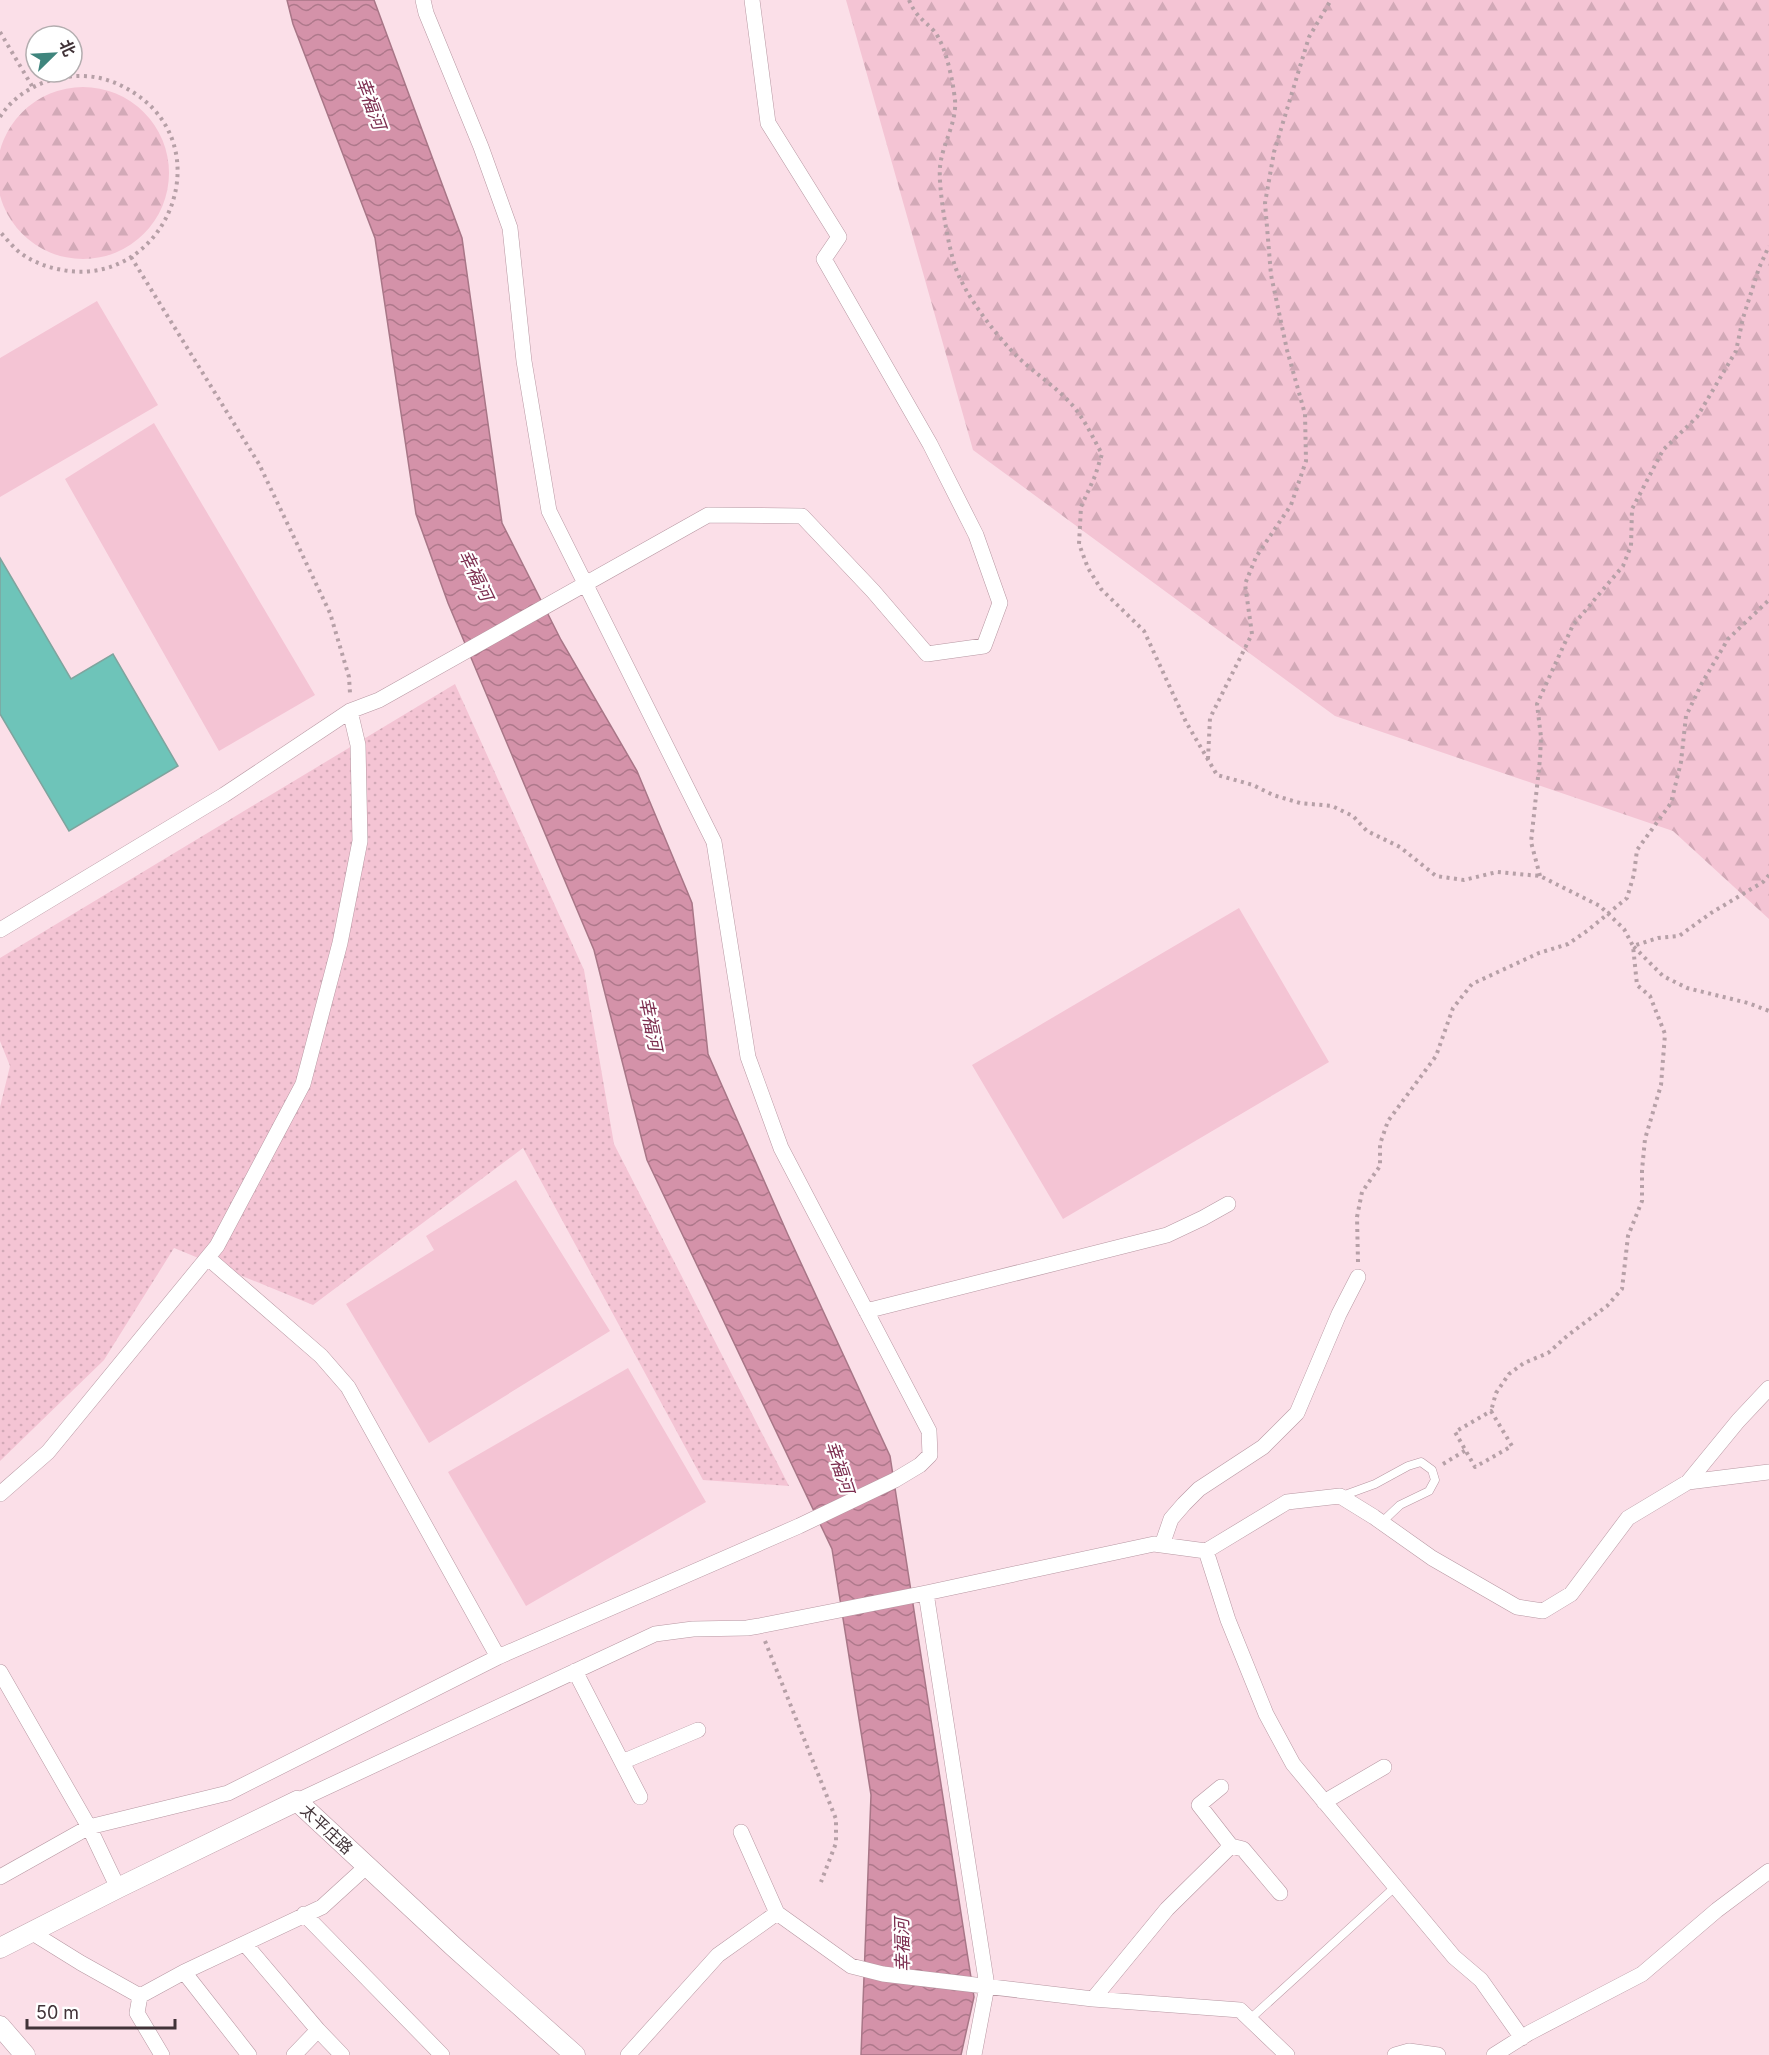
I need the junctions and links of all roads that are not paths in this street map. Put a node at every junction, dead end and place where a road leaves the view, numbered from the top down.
1 (423, 0) edge
2 (752, 0) edge
3 (585, 583) junction
4 (350, 711) junction
5 (0, 930) edge
6 (1228, 1204) dead end
7 (208, 1258) junction
8 (1358, 1277) road end
9 (866, 1311) junction
10 (1769, 1388) edge
11 (1769, 1472) edge
12 (1688, 1482) junction
13 (0, 1494) edge
14 (1340, 1496) junction
15 (1382, 1522) junction
16 (1162, 1545) junction
17 (1206, 1551) junction
18 (923, 1594) junction
19 (498, 1657) junction
20 (575, 1671) junction
21 (0, 1672) edge
22 (698, 1730) dead end
23 (622, 1762) junction
24 (1384, 1767) dead end
25 (1221, 1787) dead end
26 (640, 1797) dead end
27 (297, 1801) junction
28 (1324, 1802) junction
29 (89, 1827) junction
30 (741, 1832) dead end
31 (1231, 1846) junction
32 (367, 1866) junction
33 (1769, 1870) edge
34 (0, 1877) edge
35 (1395, 1887) junction
36 (118, 1888) junction
37 (1280, 1893) dead end
38 (777, 1912) junction
39 (304, 1914) junction
40 (31, 1932) junction
41 (245, 1944) junction
42 (0, 1948) edge
43 (184, 1972) junction
44 (987, 1986) junction
45 (140, 1996) junction
46 (1093, 1999) junction
47 (1250, 2019) junction
48 (0, 2026) edge
49 (318, 2030) junction
50 (1522, 2038) junction
51 (25, 2055) edge
52 (162, 2055) edge
53 (249, 2055) edge
54 (294, 2055) edge
55 (342, 2055) edge
56 (442, 2055) edge
57 (575, 2055) edge
58 (628, 2055) edge
59 (974, 2055) edge
60 (1287, 2055) edge
61 (1395, 2055) edge
62 (1438, 2055) edge
63 (1494, 2055) edge

1 - 3 street
2 - 3 street
3 - 4 street
3 - 9 street
4 - 5 street
4 - 7 street
6 - 9 street
7 - 13 street
7 - 19 street
8 - 16 street
9 - 19 street
10 - 12 street
11 - 12 street
12 - 15 street
14 - 15 street
14 - 15 lane
14 - 17 street
16 - 17 street
16 - 18 street
17 - 28 street
18 - 20 street
18 - 44 street
19 - 29 street
20 - 23 street
20 - 27 street
21 - 29 street
22 - 23 street
23 - 26 street
24 - 28 street
25 - 31 street
27 - 32 street, 太平庄路
27 - 36 street, 太平庄路
28 - 35 street
29 - 34 street
29 - 36 street
30 - 38 street
31 - 37 street
31 - 46 street
32 - 39 street
32 - 57 street, 太平庄路
33 - 50 street
35 - 47 lane
35 - 50 street
36 - 40 street, 太平庄路
38 - 44 street
38 - 58 street
39 - 41 street
39 - 56 street
40 - 42 street, 太平庄路
40 - 45 street
41 - 43 street
41 - 49 street
43 - 45 street
43 - 53 street
44 - 46 street
44 - 59 street
45 - 52 street
46 - 47 street
47 - 60 street
48 - 51 street
49 - 54 street
49 - 55 street
50 - 63 street
61 - 62 street

